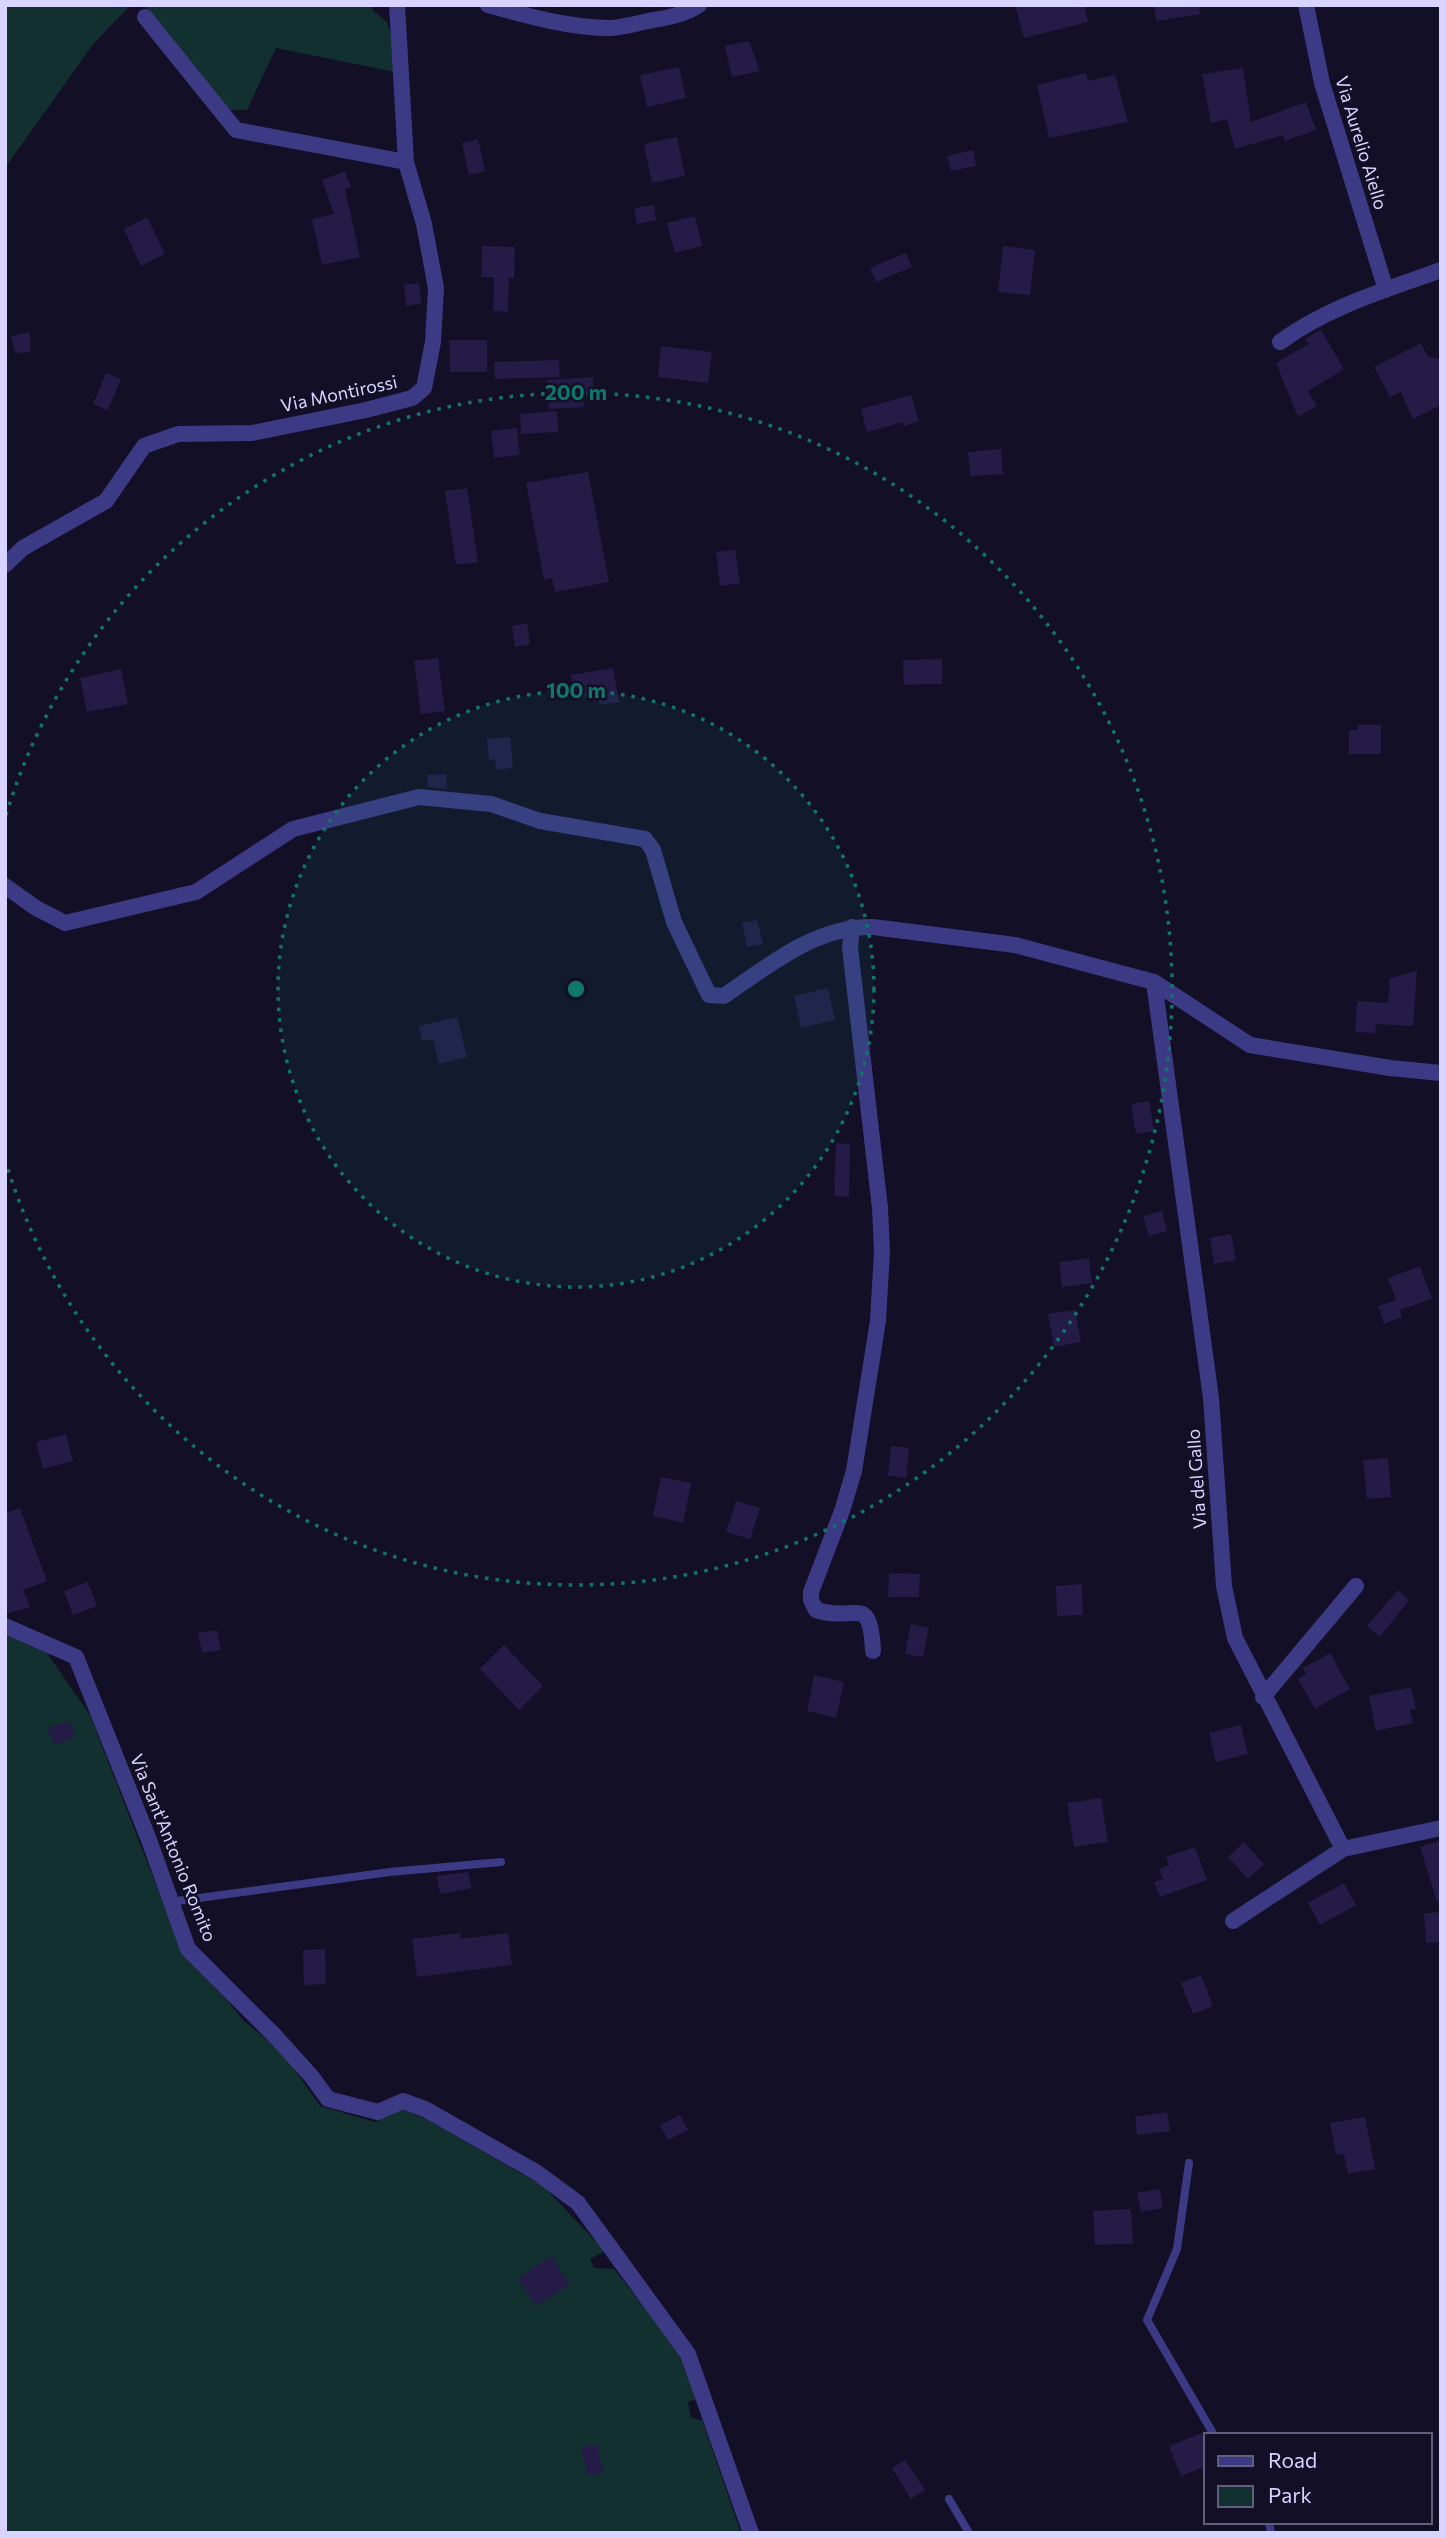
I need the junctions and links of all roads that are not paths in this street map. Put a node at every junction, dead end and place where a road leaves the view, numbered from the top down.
1 (397, 5) edge
2 (488, 5) edge
3 (699, 5) edge
4 (1306, 5) edge
5 (145, 17) dead end
6 (406, 162) junction
7 (1441, 270) edge
8 (1386, 290) junction
9 (1280, 342) dead end
10 (5, 565) edge
11 (5, 886) edge
12 (852, 927) junction
13 (1154, 982) junction
14 (1441, 1073) edge
15 (1356, 1586) dead end
16 (5, 1626) edge
17 (873, 1651) dead end
18 (1263, 1697) junction
19 (1441, 1828) edge
20 (1343, 1849) junction
21 (501, 1862) dead end
22 (170, 1902) junction
23 (1233, 1921) dead end
24 (1189, 2163) dead end
25 (1213, 2433) edge
26 (949, 2499) dead end
27 (751, 2533) edge
28 (969, 2533) edge

1 - 6 street, Via Montirossi
2 - 3 street
4 - 8 street, Via Aurelio Aiello
5 - 6 street
6 - 10 street, Via Montirossi
7 - 8 street
8 - 9 street
11 - 12 street
12 - 13 street
12 - 17 street
13 - 14 street
13 - 18 street, Via del Gallo
15 - 18 street
16 - 22 street, Via Sant'Antonio Romito
18 - 20 street, Via del Gallo
19 - 20 street
20 - 23 street
21 - 22 lane
22 - 27 street, Via Sant'Antonio Romito
24 - 25 lane
26 - 28 lane

